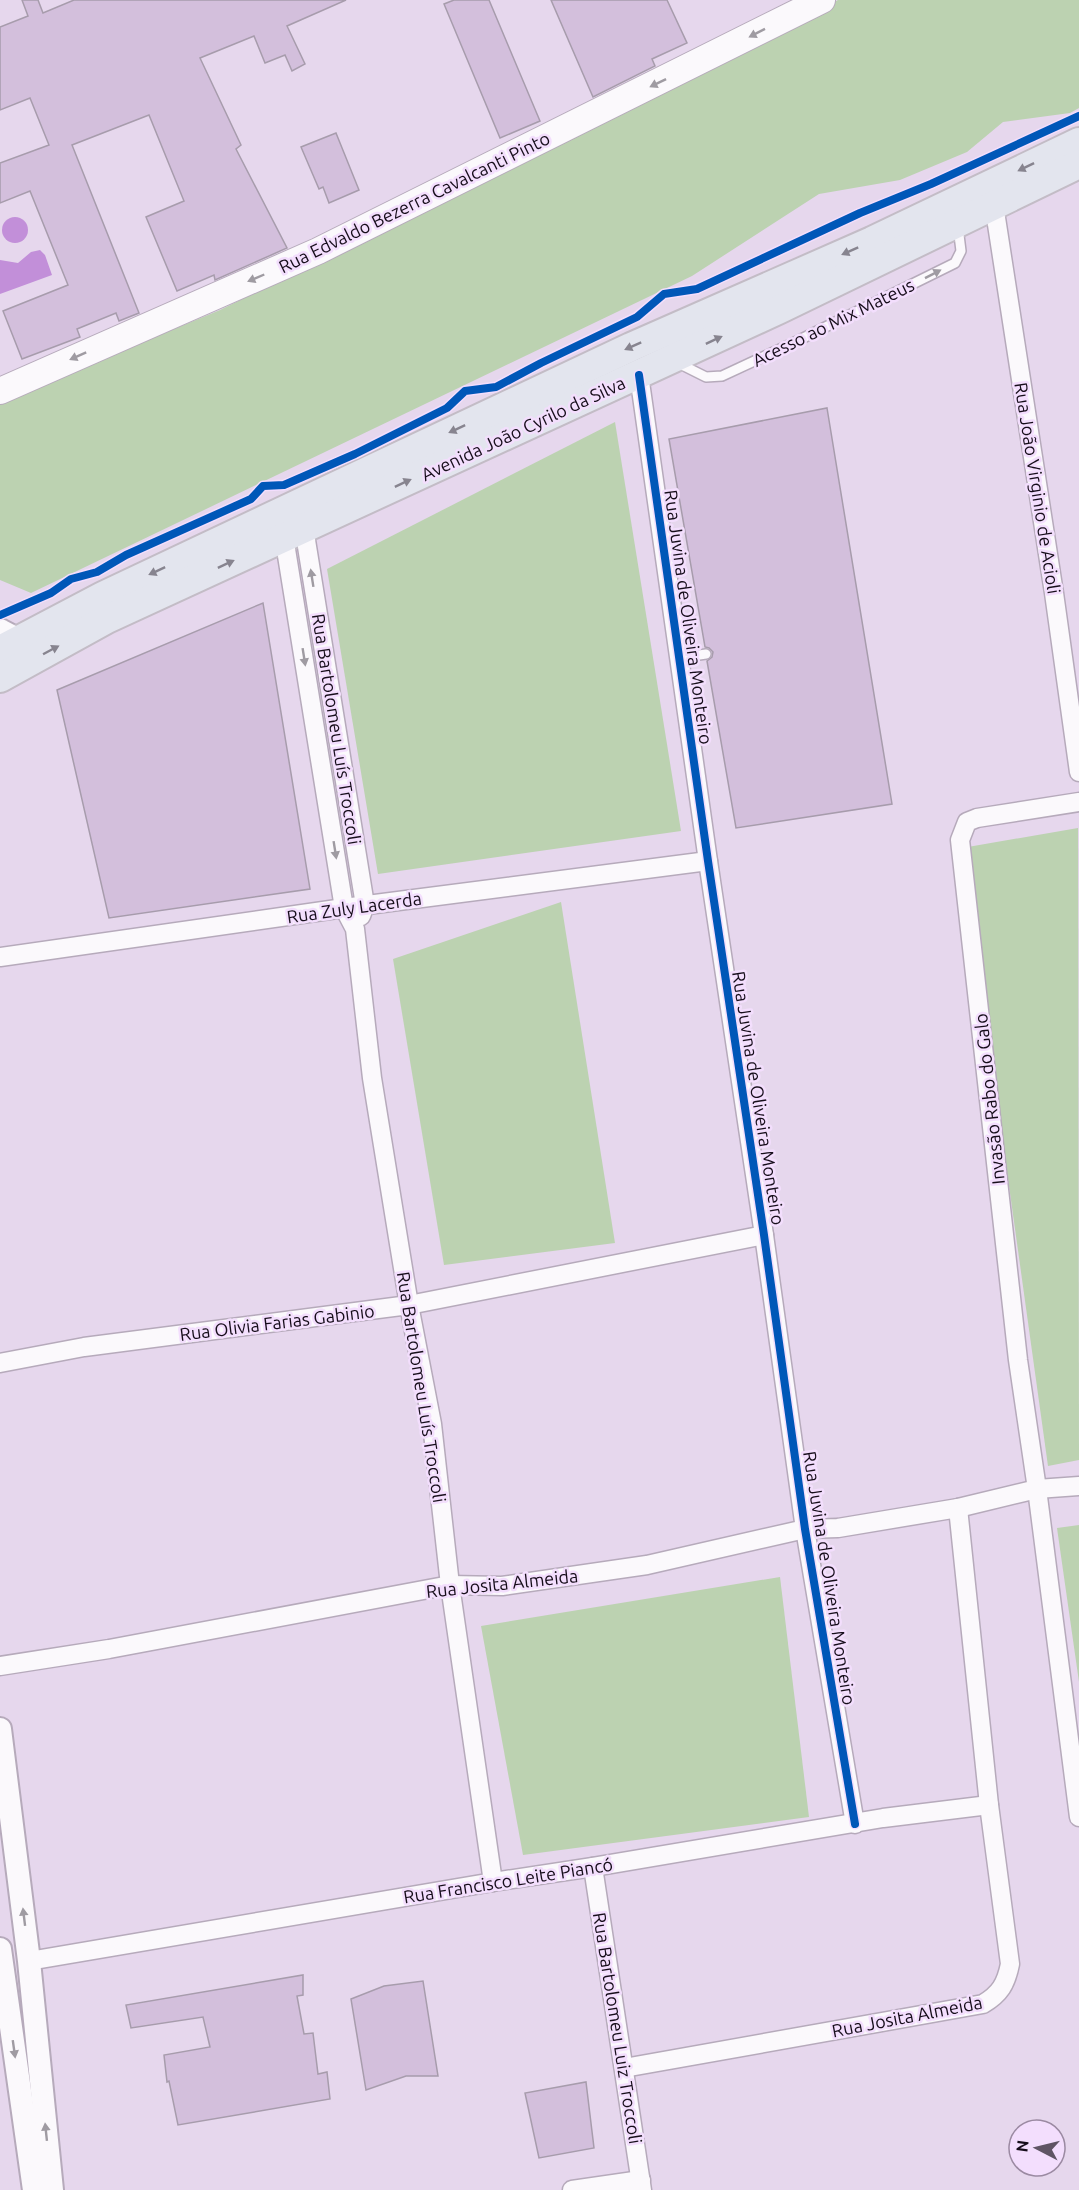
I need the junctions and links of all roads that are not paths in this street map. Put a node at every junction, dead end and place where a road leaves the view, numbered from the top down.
1 (808, 3) edge
2 (1079, 142) edge
3 (1079, 164) edge
4 (994, 205) junction
5 (639, 375) junction
6 (0, 391) edge
7 (294, 533) junction
8 (6, 640) edge
9 (706, 654) dead end
10 (679, 658) junction
11 (0, 678) edge
12 (1079, 772) edge
13 (1079, 802) edge
14 (708, 861) junction
15 (365, 905) junction
16 (344, 908) junction
17 (355, 929) junction
18 (0, 957) edge
19 (764, 1235) junction
20 (409, 1305) junction
21 (0, 1363) edge
22 (1079, 1486) edge
23 (1037, 1489) junction
24 (958, 1508) junction
25 (805, 1528) junction
26 (450, 1585) junction
27 (0, 1666) edge
28 (0, 1729) edge
29 (988, 1805) junction
30 (1079, 1817) edge
31 (855, 1824) junction
32 (593, 1867) junction
33 (493, 1882) junction
34 (1, 1961) edge
35 (29, 1961) junction
36 (624, 2068) junction
37 (642, 2185) edge
38 (33, 2190) edge
39 (52, 2190) edge
40 (572, 2190) edge

1 -> 6 main road, Rua Edvaldo Bezerra Cavalcanti Pinto
2 -> 8 main road, Avenida João Cyrilo da Silva
3 - 4 main road, Avenida João Cyrilo da Silva
5 -> 4 main road, Avenida João Cyrilo da Silva
4 - 12 street, Rua João Virginio de Acioli
7 -> 5 main road, Avenida João Cyrilo da Silva
5 - 10 street, Rua Juvina de Oliveira Monteiro
11 -> 7 main road, Avenida João Cyrilo da Silva
15 -> 7 street, Rua Bartolomeu Luís Troccoli
7 -> 16 street, Rua Bartolomeu Luís Troccoli
9 - 10 lane
10 - 14 street, Rua Juvina de Oliveira Monteiro
13 - 23 street, Invasão Rabo do Galo
14 - 15 street, Rua Zuly Lacerda
14 - 19 street, Rua Juvina de Oliveira Monteiro
15 - 16 street, Rua Zuly Lacerda
15 - 17 street, Rua Bartolomeu Luís Troccoli
16 - 17 street, Rua Bartolomeu Luís Troccoli
16 - 18 street, Rua Zuly Lacerda
17 - 20 street, Rua Bartolomeu Luís Troccoli
19 - 20 street, Rua Olivia Farias Gabinio
19 - 25 street, Rua Juvina de Oliveira Monteiro
20 - 21 street, Rua Olivia Farias Gabinio
20 - 26 street, Rua Bartolomeu Luís Troccoli
22 - 23 street, Rua Josita Almeida
23 - 24 street, Rua Josita Almeida
23 - 30 street, Invasão Rabo do Galo
24 - 25 street, Rua Josita Almeida
24 - 29 street, Rua Josita Almeida
25 - 26 street, Rua Josita Almeida
25 - 31 street, Rua Juvina de Oliveira Monteiro
26 - 27 street, Rua Josita Almeida
26 - 33 street, Rua Bartolomeu Luís Troccoli
35 -> 28 street
29 - 31 street, Rua Francisco Leite Piancó
29 - 36 street, Rua Josita Almeida
31 - 32 street, Rua Francisco Leite Piancó
32 - 33 street, Rua Francisco Leite Piancó
32 - 36 street, Rua Bartolomeu Luiz Troccoli
33 - 35 street, Rua Francisco Leite Piancó
34 -> 38 street
39 -> 35 street
36 - 37 street, Rua Bartolomeu Luiz Troccoli
37 - 40 street

